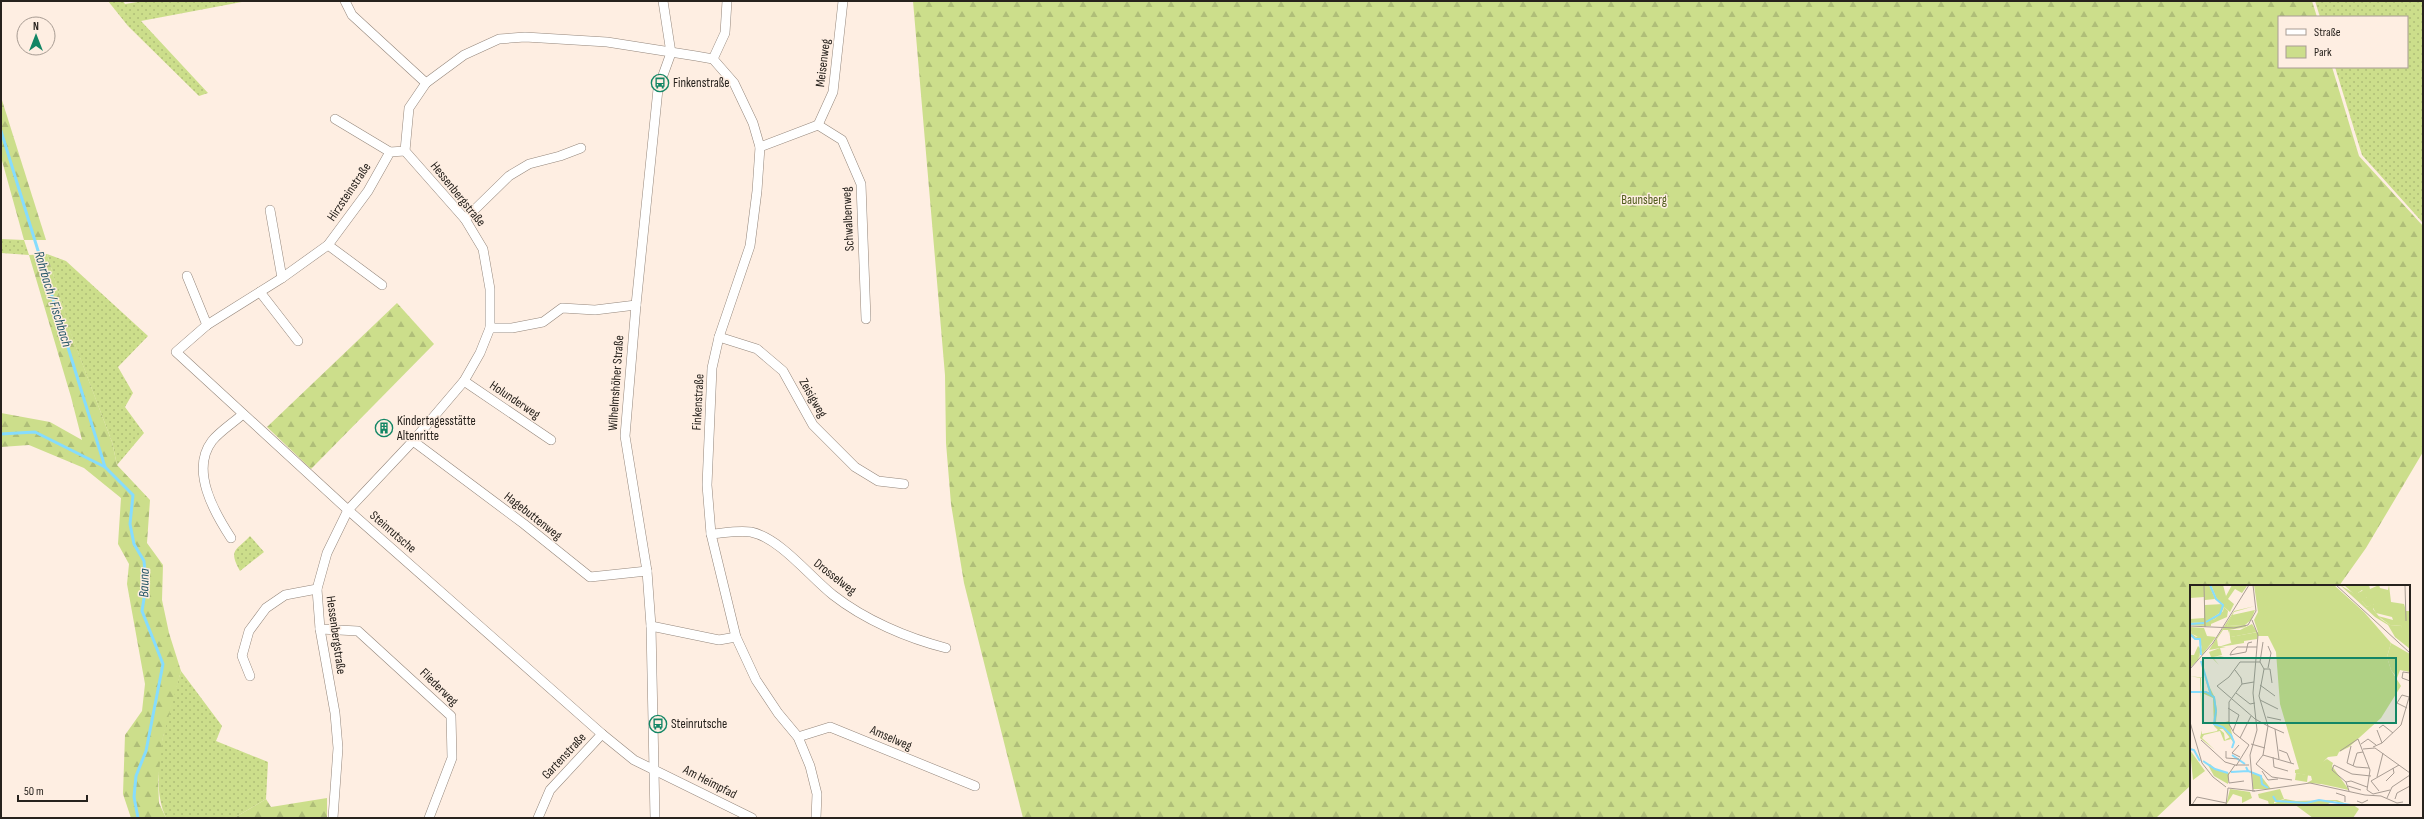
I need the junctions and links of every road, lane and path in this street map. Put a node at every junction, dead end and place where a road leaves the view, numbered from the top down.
1 (345, 1) edge
2 (663, 1) edge
3 (727, 1) edge
4 (842, 1) edge
5 (671, 53) junction
6 (714, 60) junction
7 (426, 83) junction
8 (335, 119) dead end
9 (818, 125) junction
10 (760, 147) junction
11 (581, 148) dead end
12 (405, 150) junction
13 (390, 152) junction
14 (270, 210) dead end
15 (465, 219) junction
16 (328, 245) junction
17 (187, 276) dead end
18 (282, 278) junction
19 (382, 285) dead end
20 (260, 292) junction
21 (636, 305) junction
22 (866, 319) dead end
23 (207, 325) junction
24 (490, 328) junction
25 (719, 337) junction
26 (298, 341) dead end
27 (176, 352) joint
28 (464, 380) junction
29 (243, 414) junction
30 (551, 440) dead end
31 (413, 441) junction
32 (904, 484) dead end
33 (348, 510) junction
34 (711, 534) junction
35 (231, 538) dead end
36 (647, 571) junction
37 (317, 589) junction
38 (651, 626) junction
39 (320, 629) junction
40 (736, 637) junction
41 (946, 648) dead end
42 (250, 676) dead end
43 (602, 734) junction
44 (798, 737) junction
45 (655, 769) junction
46 (974, 786) dead end
47 (333, 818) edge
48 (429, 818) edge
49 (538, 818) edge
50 (655, 818) edge
51 (752, 818) edge
52 (816, 818) edge

1 - 7 street
2 - 5 street, Wilhelmshöher Straße
3 - 6 street
4 - 9 street, Meisenweg
5 - 6 street
5 - 7 street
5 - 21 street, Wilhelmshöher Straße
6 - 10 street, Finkenstraße
7 - 12 street
8 - 13 street
9 - 10 street
9 - 22 street, Schwalbenweg
10 - 25 street, Finkenstraße
11 - 15 street
12 - 13 street
12 - 15 street, Hessenbergstraße
13 - 16 street, Hirzsteinstraße
14 - 18 street
15 - 24 street, Hessenbergstraße
16 - 18 street, Hirzsteinstraße
16 - 19 street
17 - 23 street
18 - 20 street, Hirzsteinstraße
20 - 23 street, Hirzsteinstraße
20 - 26 street
21 - 24 street
21 - 36 street, Wilhelmshöher Straße
23 - 27 street, Hirzsteinstraße
24 - 28 street, Hessenbergstraße
25 - 32 street, Zeisigweg
25 - 34 street, Finkenstraße
27 - 29 street, Steinrutsche
28 - 30 street, Holunderweg
28 - 31 street, Hessenbergstraße
29 - 33 street, Steinrutsche
29 - 35 street
31 - 33 street, Hessenbergstraße
31 - 36 street, Hagebuttenweg
33 - 37 street, Hessenbergstraße
33 - 43 street, Steinrutsche
34 - 40 street, Finkenstraße
34 - 41 street, Drosselweg
36 - 38 street, Wilhelmshöher Straße
37 - 39 street, Hessenbergstraße
37 - 42 street
38 - 40 street
38 - 45 street, Wilhelmshöher Straße
39 - 47 street, Hessenbergstraße
39 - 48 street, Fliederweg
40 - 44 street, Finkenstraße
43 - 45 street, Steinrutsche
43 - 49 street, Gartenstraße
44 - 46 street, Amselweg
44 - 52 street, Finkenstraße
45 - 50 street, Wilhelmshöher Straße
45 - 51 street, Am Heimpfad

